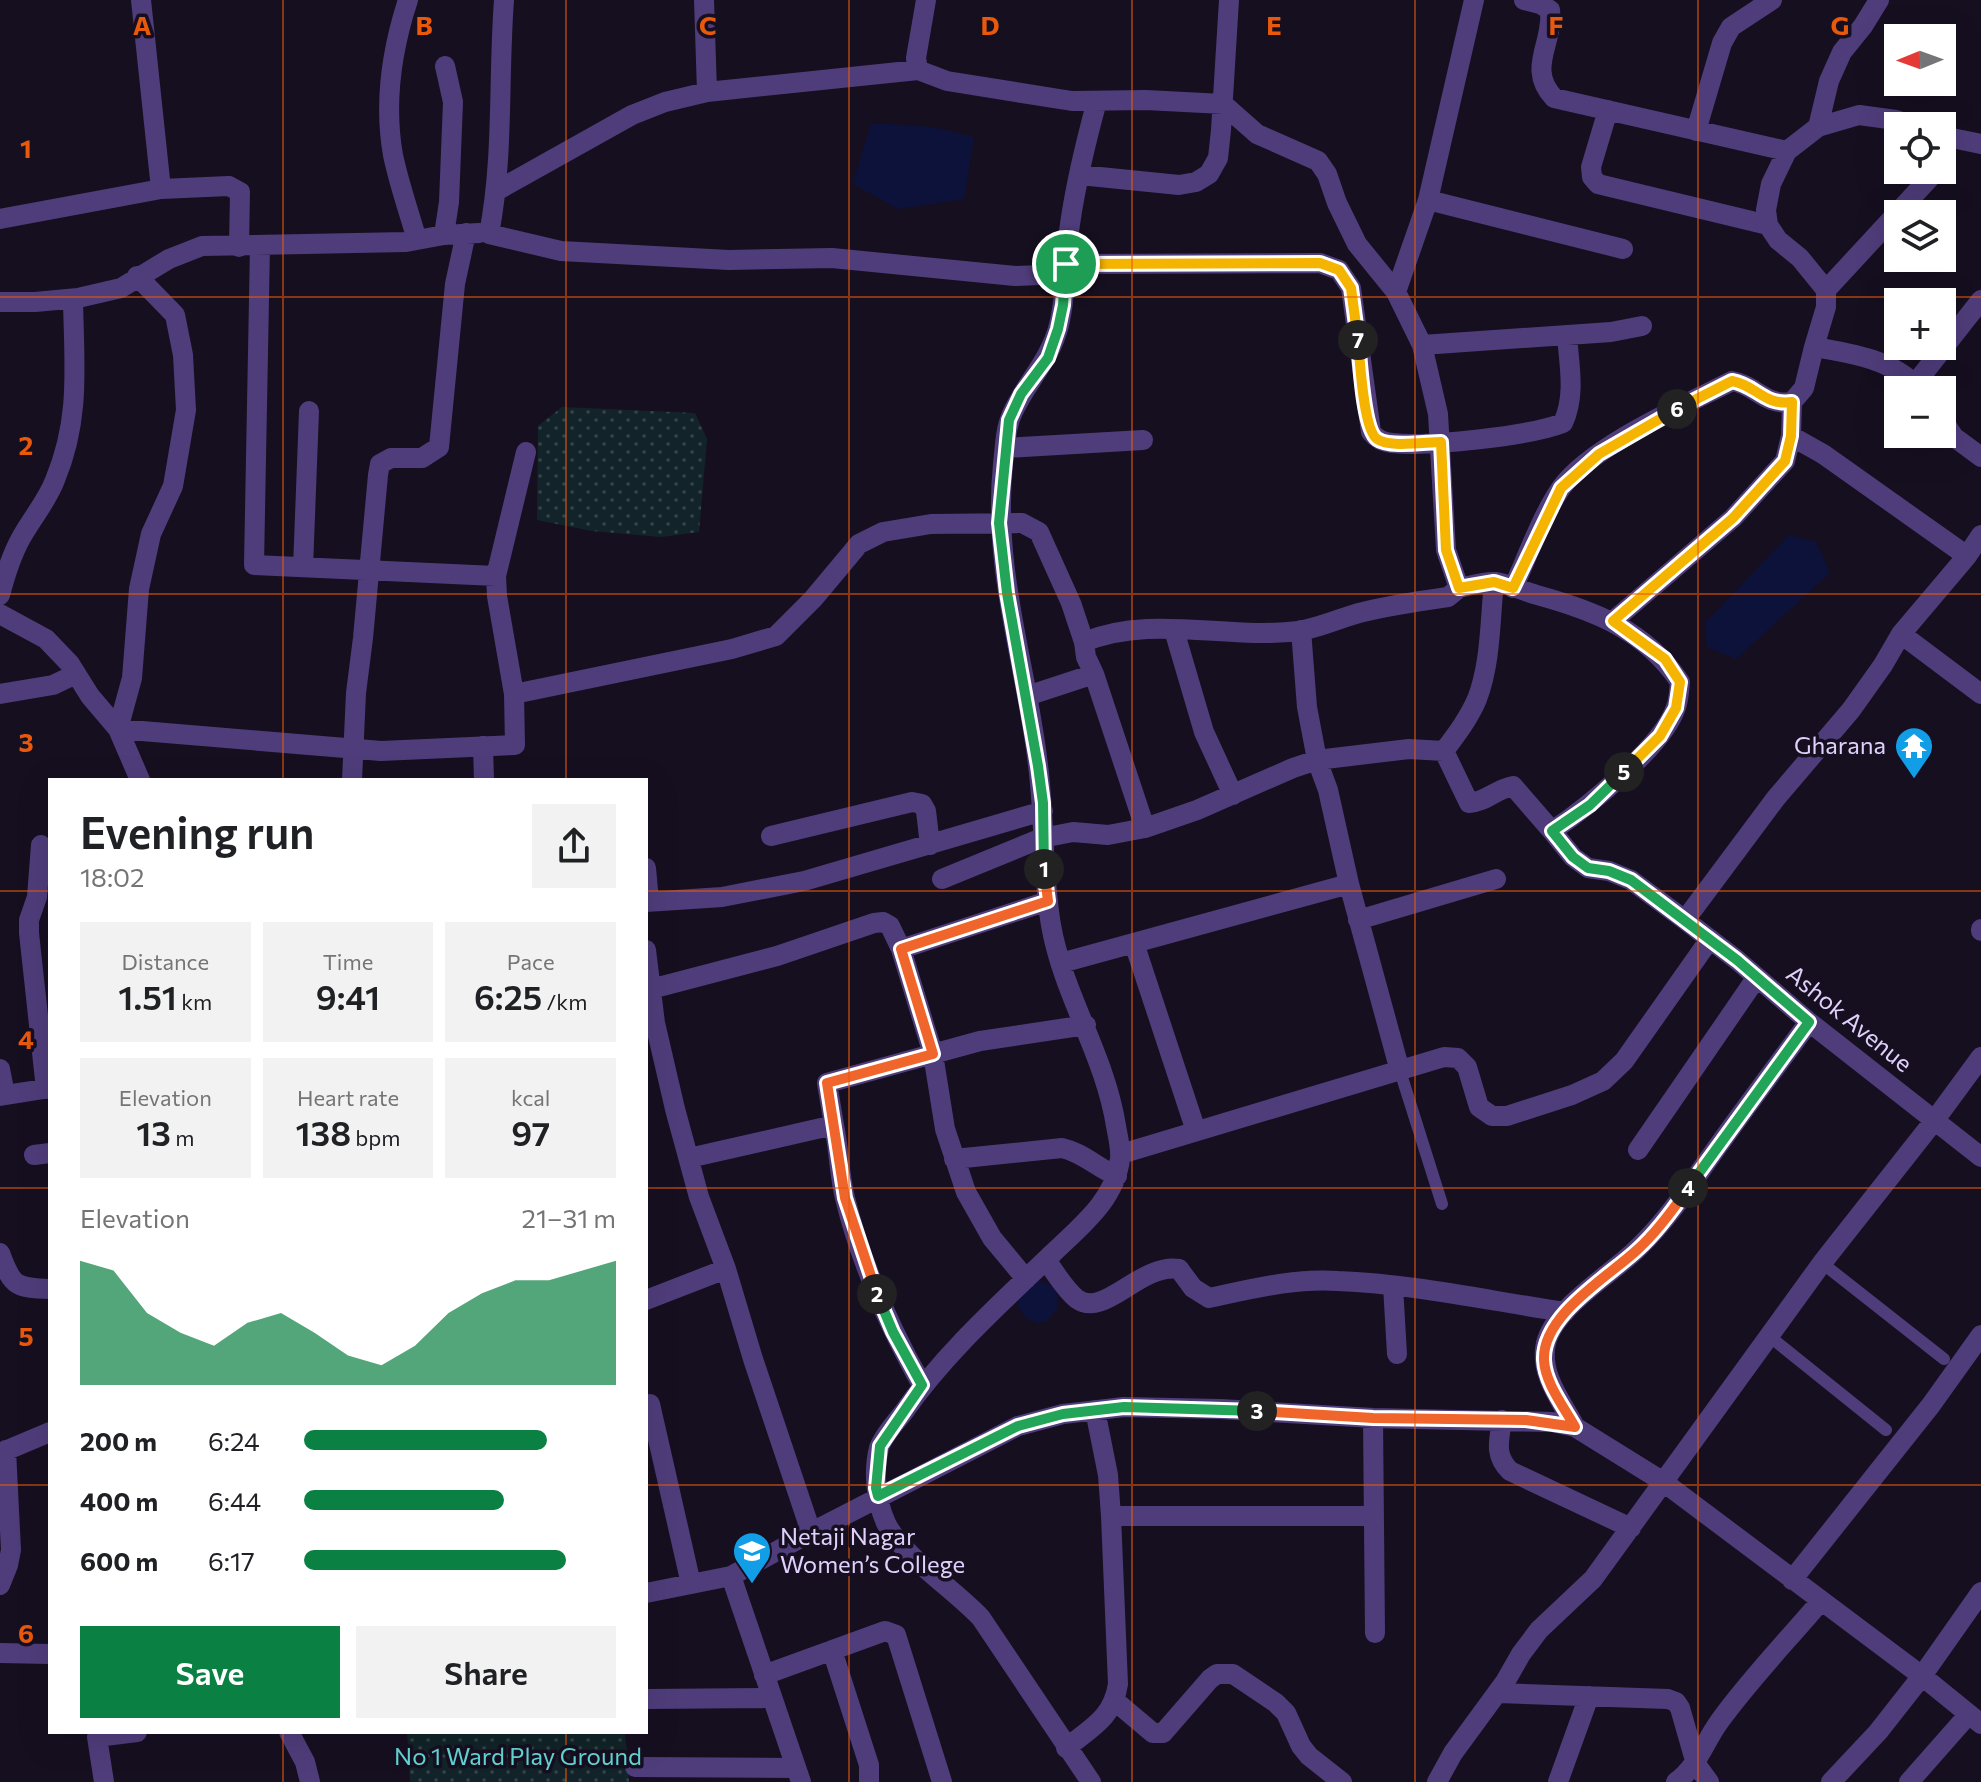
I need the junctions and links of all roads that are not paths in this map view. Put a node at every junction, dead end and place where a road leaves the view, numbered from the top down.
1 (141, 0) edge
2 (408, 0) edge
3 (504, 0) edge
4 (704, 0) edge
5 (926, 0) edge
6 (1229, 0) edge
7 (1474, 0) edge
8 (1524, 0) edge
9 (1772, 0) edge
10 (1879, 0) edge
11 (445, 66) dead end
12 (918, 70) junction
13 (707, 92) junction
14 (1097, 101) junction
15 (1223, 104) junction
16 (1608, 110) junction
17 (1884, 118) edge
18 (1818, 127) junction
19 (1696, 131) junction
20 (1787, 151) junction
21 (1080, 175) junction
22 (1924, 184) edge
23 (161, 189) junction
24 (498, 190) junction
25 (1428, 200) junction
26 (0, 219) edge
27 (1768, 225) junction
28 (466, 233) junction
29 (489, 234) junction
30 (444, 235) junction
31 (417, 240) junction
32 (260, 245) junction
33 (239, 247) junction
34 (1623, 249) dead end
35 (1065, 269) junction
36 (137, 276) junction
37 (1826, 290) junction
38 (1396, 292) junction
39 (73, 299) junction
40 (1981, 300) edge
41 (0, 302) edge
42 (1642, 326) dead end
43 (1567, 335) junction
44 (1422, 345) junction
45 (1814, 347) junction
46 (1902, 376) edge
47 (1926, 376) edge
48 (1792, 402) junction
49 (309, 411) dead end
50 (1791, 436) junction
51 (1956, 438) edge
52 (1143, 440) dead end
53 (1441, 442) junction
54 (1005, 448) junction
55 (526, 452) dead end
56 (1981, 457) edge
57 (999, 523) junction
58 (1981, 535) edge
59 (1967, 556) junction
60 (303, 568) junction
61 (370, 571) junction
62 (496, 576) junction
63 (1504, 585) junction
64 (1459, 588) junction
65 (0, 595) edge
66 (0, 614) edge
67 (1613, 621) junction
68 (1174, 630) junction
69 (1301, 630) junction
70 (1901, 634) junction
71 (1084, 642) junction
72 (76, 674) junction
73 (1094, 674) junction
74 (0, 694) edge
75 (514, 694) junction
76 (1981, 694) edge
77 (1027, 696) junction
78 (118, 729) junction
79 (483, 746) junction
80 (355, 747) junction
81 (1444, 751) junction
82 (1317, 760) junction
83 (139, 778) edge
84 (352, 778) edge
85 (484, 778) edge
86 (1233, 795) junction
87 (1043, 811) junction
88 (1145, 828) junction
89 (1552, 831) junction
90 (771, 836) dead end
91 (1042, 838) junction
92 (41, 845) dead end
93 (930, 845) junction
94 (942, 879) dead end
95 (1496, 879) dead end
96 (1349, 884) junction
97 (1048, 901) junction
98 (648, 902) edge
99 (1358, 920) junction
100 (1685, 920) junction
101 (1710, 939) junction
102 (1134, 943) junction
103 (901, 949) junction
104 (1061, 963) junction
105 (648, 966) edge
106 (1757, 977) junction
107 (651, 989) junction
108 (1809, 1022) junction
109 (1086, 1025) junction
110 (933, 1054) junction
111 (1981, 1057) edge
112 (0, 1069) edge
113 (666, 1071) junction
114 (1400, 1071) junction
115 (648, 1078) edge
116 (48, 1088) edge
117 (2, 1095) edge
118 (1934, 1121) junction
119 (834, 1125) junction
120 (1196, 1131) junction
121 (1638, 1150) dead end
122 (1121, 1154) junction
123 (1981, 1157) edge
124 (689, 1158) junction
125 (954, 1159) junction
126 (1117, 1176) junction
127 (1442, 1204) dead end
128 (0, 1253) edge
129 (1046, 1260) junction
130 (1822, 1263) junction
131 (726, 1269) junction
132 (1026, 1279) junction
133 (1393, 1286) junction
134 (48, 1289) edge
135 (648, 1299) edge
136 (1565, 1312) junction
137 (1981, 1335) edge
138 (1769, 1336) junction
139 (1397, 1354) dead end
140 (1944, 1359) dead end
141 (922, 1385) junction
142 (650, 1404) dead end
143 (1095, 1410) junction
144 (1373, 1418) junction
145 (1502, 1420) junction
146 (1575, 1427) junction
147 (1886, 1430) dead end
148 (48, 1433) edge
149 (3, 1452) edge
150 (1662, 1481) junction
151 (878, 1496) junction
152 (1111, 1516) junction
153 (1373, 1516) junction
154 (1631, 1528) junction
155 (806, 1535) junction
156 (731, 1576) junction
157 (1792, 1580) junction
158 (691, 1584) junction
159 (0, 1585) edge
160 (1981, 1592) edge
161 (648, 1593) edge
162 (1820, 1602) junction
163 (1375, 1633) dead end
164 (832, 1650) junction
165 (0, 1653) edge
166 (48, 1654) edge
167 (764, 1675) junction
168 (1922, 1676) junction
169 (1497, 1693) junction
170 (1589, 1696) junction
171 (772, 1698) junction
172 (648, 1699) edge
173 (1115, 1701) junction
174 (1977, 1718) edge
175 (121, 1734) edge
176 (290, 1734) edge
177 (1066, 1748) junction
178 (1696, 1764) junction
179 (635, 1767) dead end
180 (798, 1775) edge
181 (1440, 1781) edge
182 (104, 1782) edge
183 (310, 1782) edge
184 (869, 1782) edge
185 (942, 1782) edge
186 (1091, 1782) edge
187 (1342, 1782) edge
188 (1558, 1782) edge
189 (1676, 1782) edge
190 (1709, 1782) edge
191 (1831, 1782) edge
192 (1909, 1782) edge

1 - 23 street
2 - 31 street
3 - 24 street
4 - 13 street
5 - 12 street
6 - 15 street
7 - 25 street
8 - 16 street
9 - 19 street
10 - 18 street
11 - 30 street
12 - 13 street
12 - 14 street
13 - 24 street
14 - 15 street
14 - 21 street
15 - 21 street
15 - 38 street
16 - 19 street
16 - 27 street
17 - 18 street
18 - 20 street
19 - 20 street
20 - 27 street
21 - 35 street
22 - 37 street
23 - 26 street
23 - 33 street
24 - 29 street
25 - 34 street
25 - 38 street
27 - 37 street
28 - 29 street
28 - 30 street
28 - 61 street
29 - 35 street
30 - 31 street
31 - 32 street
32 - 33 street
32 - 60 street
33 - 36 street
35 - 53 street
35 - 54 street
36 - 39 street
36 - 78 street
37 - 45 street
38 - 44 street
39 - 41 street
39 - 65 street
40 - 47 street
42 - 43 street
43 - 44 street
43 - 53 street
44 - 53 street
45 - 46 street
45 - 48 street
48 - 50 street
48 - 63 street
49 - 60 street
50 - 59 street
50 - 67 street
51 - 56 street
52 - 54 street
53 - 64 street
54 - 57 street
55 - 62 street
57 - 71 street
57 - 75 street
57 - 77 street
58 - 59 street
59 - 70 street
60 - 61 street
61 - 62 street
61 - 80 street
62 - 75 street
63 - 64 street
63 - 67 street
63 - 81 street
64 - 69 street
66 - 72 street
67 - 89 street
68 - 69 street
68 - 71 street
68 - 86 street
69 - 82 street
70 - 76 street
70 - 100 street
71 - 73 street
72 - 74 street
72 - 78 street
73 - 77 street
73 - 88 street
75 - 79 street
77 - 87 street
78 - 80 street
78 - 83 street
79 - 80 street
79 - 85 street
80 - 84 street
81 - 82 street
81 - 89 street, Ashok Avenue
82 - 86 street
82 - 96 street
86 - 88 street
87 - 91 street
87 - 93 street
88 - 91 street
89 - 100 street, Ashok Avenue
90 - 93 street
91 - 94 street
91 - 97 street
92 - 116 street
93 - 98 street
95 - 99 street
96 - 99 street
96 - 102 street
97 - 103 street
97 - 104 street
99 - 114 street
100 - 101 street, Ashok Avenue
101 - 106 street, Ashok Avenue
101 - 114 street
102 - 104 street
102 - 120 street
103 - 107 street
103 - 110 street
104 - 109 street
105 - 107 street
106 - 108 street, Ashok Avenue
106 - 121 street
107 - 113 street
108 - 118 street, Ashok Avenue
108 - 136 street
109 - 110 street
109 - 122 street
110 - 119 street
110 - 125 street
111 - 118 street
112 - 117 street
113 - 115 street
113 - 124 street
114 - 120 street
114 - 127 lane
116 - 117 street
118 - 123 street, Ashok Avenue
118 - 130 street
119 - 124 street
119 - 141 street
120 - 122 street
122 - 126 street
124 - 131 street
125 - 126 street
125 - 132 street
126 - 129 street
128 - 134 street
129 - 132 street
129 - 133 street
130 - 138 street
130 - 140 lane
131 - 135 street
131 - 155 street
132 - 141 street
133 - 136 street
133 - 139 street
136 - 146 street
137 - 157 street
138 - 147 lane
138 - 150 street
141 - 151 street
142 - 158 street
143 - 144 street
143 - 151 street
143 - 152 street
144 - 145 street
144 - 153 street
145 - 146 street
145 - 154 street
146 - 150 street
148 - 149 street
149 - 159 street
150 - 154 street
150 - 157 street
151 - 155 street
151 - 177 street
152 - 153 street
152 - 173 street
153 - 163 street
154 - 169 street
155 - 156 street
156 - 158 street
156 - 167 street
157 - 162 street
158 - 161 street
160 - 168 street
162 - 168 street
162 - 178 street
164 - 167 street
164 - 184 street
164 - 185 street
165 - 166 street
167 - 171 street
168 - 174 street
168 - 191 street
169 - 170 street
169 - 181 street
170 - 178 street
170 - 188 street
171 - 172 street
171 - 180 street
173 - 177 street
173 - 187 street
174 - 192 street
175 - 182 street
176 - 183 street
177 - 186 street
178 - 189 street
178 - 190 street
179 - 180 street

